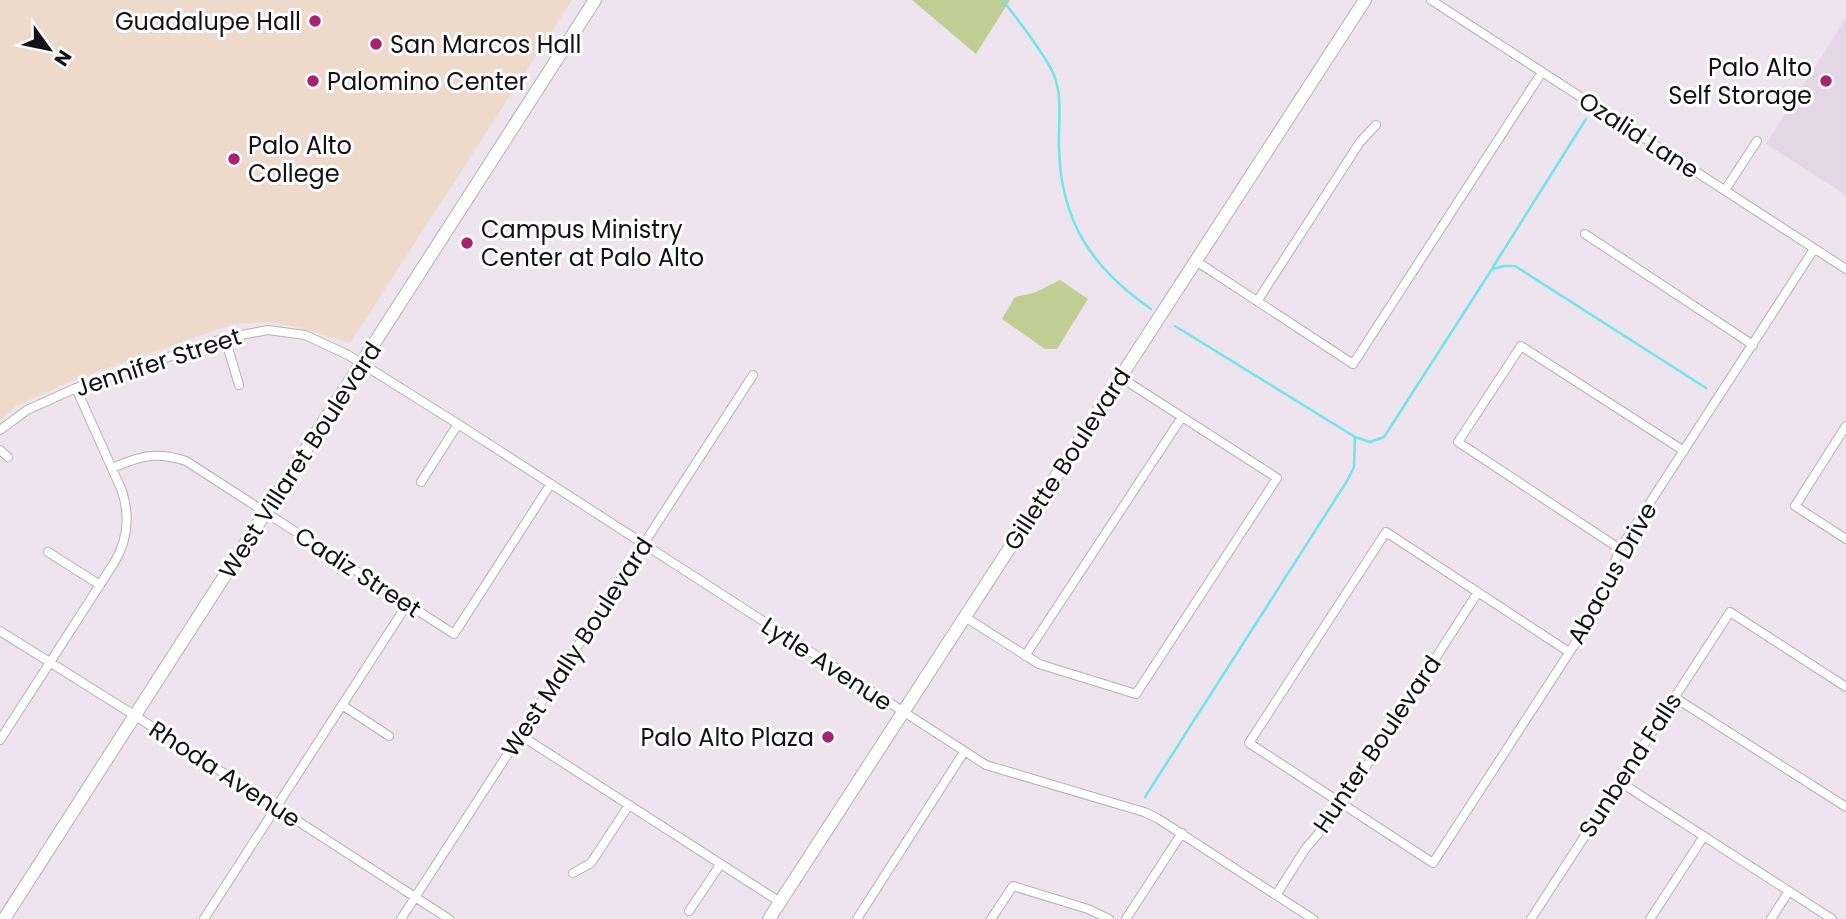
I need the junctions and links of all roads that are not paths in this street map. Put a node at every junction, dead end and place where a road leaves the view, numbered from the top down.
1 (595, 0) edge
2 (1366, 0) edge
3 (1431, 0) edge
4 (1542, 72) junction
5 (1376, 125) dead end
6 (1757, 141) dead end
7 (1725, 190) junction
8 (1585, 234) dead end
9 (1814, 249) junction
10 (1196, 261) junction
11 (1846, 269) edge
12 (1258, 300) junction
13 (225, 338) junction
14 (1753, 345) junction
15 (362, 364) junction
16 (753, 375) dead end
17 (1120, 377) junction
18 (239, 385) dead end
19 (76, 388) junction
20 (1182, 416) junction
21 (458, 424) junction
22 (1846, 426) edge
23 (0, 430) edge
24 (0, 450) edge
25 (1684, 451) junction
26 (8, 457) dead end
27 (112, 468) junction
28 (421, 482) dead end
29 (550, 485) junction
30 (266, 513) junction
31 (1846, 539) edge
32 (643, 545) junction
33 (1620, 549) junction
34 (48, 552) dead end
35 (100, 584) junction
36 (1478, 592) junction
37 (408, 603) junction
38 (965, 617) junction
39 (0, 631) edge
40 (1569, 652) junction
41 (1025, 656) junction
42 (50, 662) junction
43 (1846, 687) edge
44 (1674, 697) junction
45 (342, 705) junction
46 (904, 713) junction
47 (134, 715) junction
48 (520, 735) junction
49 (389, 736) dead end
50 (0, 740) edge
51 (964, 751) junction
52 (1620, 782) junction
53 (1342, 803) junction
54 (629, 805) junction
55 (275, 807) junction
56 (1846, 807) edge
57 (1182, 833) junction
58 (1704, 836) junction
59 (720, 865) junction
60 (573, 873) dead end
61 (1789, 891) junction
62 (1276, 895) junction
63 (415, 897) junction
64 (780, 902) junction
65 (689, 911) dead end
66 (4, 919) edge
67 (204, 919) edge
68 (401, 919) edge
69 (449, 919) edge
70 (769, 919) edge
71 (857, 919) edge
72 (991, 919) edge
73 (1109, 919) edge
74 (1126, 919) edge
75 (1313, 919) edge
76 (1531, 919) edge
77 (1650, 919) edge
78 (1771, 919) edge
79 (1832, 919) edge

1 - 15 main road, West Villaret Boulevard
2 - 10 main road, Gillette Boulevard
3 - 4 street, Ozalid Lane
4 - 7 street, Ozalid Lane
4 - 12 street
5 - 12 street
6 - 7 street
7 - 9 street, Ozalid Lane
8 - 14 street
9 - 11 street, Ozalid Lane
9 - 14 street, Abacus Drive
10 - 12 street
10 - 17 main road, Gillette Boulevard
13 - 15 street, Jennifer Street
13 - 18 street
13 - 19 street, Jennifer Street
14 - 25 street, Abacus Drive
15 - 21 street, Lytle Avenue
15 - 30 main road, West Villaret Boulevard
16 - 32 street, West Mally Boulevard
17 - 20 street
17 - 38 main road, Gillette Boulevard
19 - 23 street, Jennifer Street
19 - 27 street
20 - 41 street
20 - 41 street
21 - 28 street
21 - 29 street, Lytle Avenue
22 - 31 street
24 - 26 street
25 - 33 street, Abacus Drive
25 - 33 street
27 - 30 street, Cadiz Street
27 - 35 street
29 - 32 street, Lytle Avenue
29 - 37 street, Cadiz Street
30 - 37 street, Cadiz Street
30 - 47 main road, West Villaret Boulevard
32 - 46 street, Lytle Avenue
32 - 48 street, West Mally Boulevard
33 - 40 street, Abacus Drive
34 - 35 street
35 - 42 street
36 - 40 street
36 - 53 street, Hunter Boulevard
36 - 53 street
37 - 45 street
38 - 41 street
38 - 46 main road, Gillette Boulevard
39 - 42 street, Rhoda Avenue
40 - 53 street, Abacus Drive
42 - 47 street, Rhoda Avenue
42 - 50 street
43 - 44 street, Sunbend Falls
44 - 52 street, Sunbend Falls
44 - 56 street
45 - 49 street
45 - 55 street
46 - 51 street, Lytle Avenue
46 - 64 main road, Gillette Boulevard
47 - 55 street, Rhoda Avenue
47 - 66 main road, West Villaret Boulevard
48 - 54 street
48 - 63 street, West Mally Boulevard
51 - 57 street, Lytle Avenue
51 - 71 street
52 - 58 street
52 - 76 street, Sunbend Falls
53 - 62 street, Hunter Boulevard
54 - 59 street
54 - 60 street
55 - 63 street, Rhoda Avenue
55 - 67 street
57 - 62 street, Lytle Avenue
57 - 74 street
58 - 61 street
58 - 77 street
59 - 64 street
59 - 65 street
61 - 78 street
61 - 79 street
62 - 75 street, Lytle Avenue
63 - 68 street, West Mally Boulevard
63 - 69 street, Rhoda Avenue
64 - 70 main road, Gillette Boulevard
72 - 73 street

